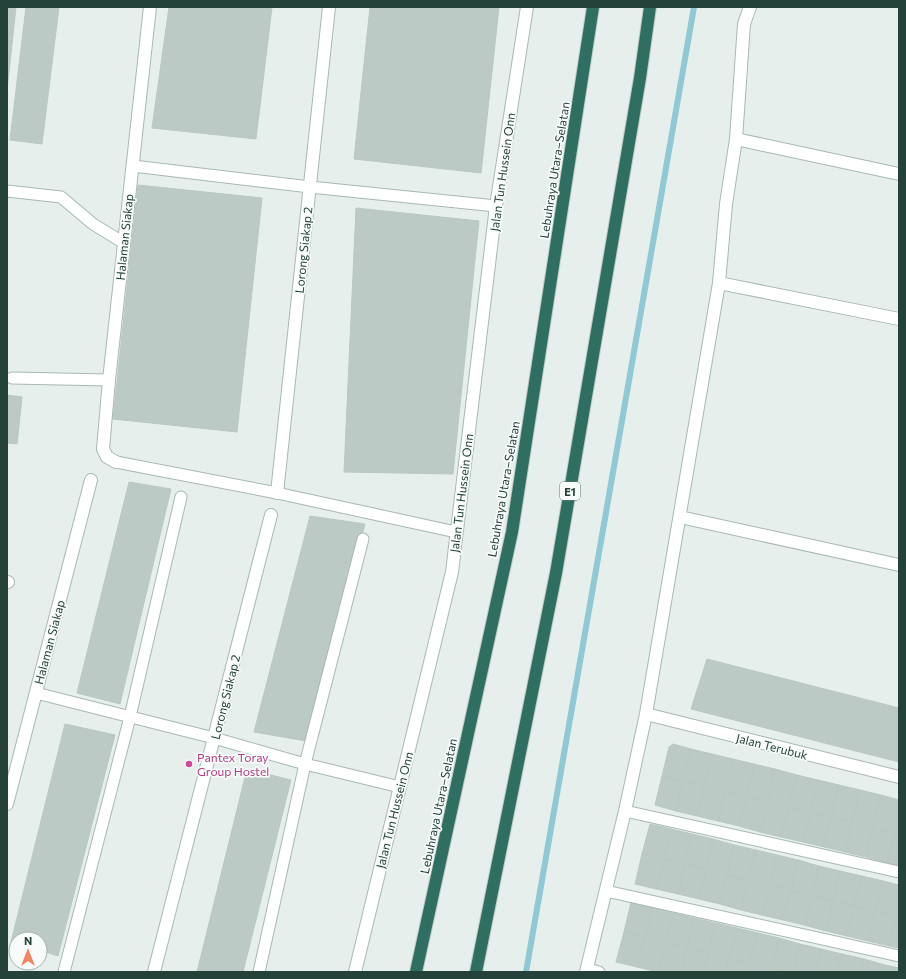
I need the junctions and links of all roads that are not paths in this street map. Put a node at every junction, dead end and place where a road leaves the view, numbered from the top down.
1 (150, 7) edge
2 (329, 7) edge
3 (526, 7) edge
4 (593, 7) edge
5 (650, 7) edge
6 (750, 7) edge
7 (736, 139) junction
8 (132, 166) junction
9 (899, 174) edge
10 (310, 187) junction
11 (7, 191) edge
12 (496, 206) junction
13 (124, 243) junction
14 (719, 283) junction
15 (899, 319) edge
16 (12, 378) dead end
17 (109, 380) junction
18 (116, 462) joint
19 (91, 480) dead end
20 (277, 493) junction
21 (181, 497) dead end
22 (271, 515) dead end
23 (680, 517) junction
24 (456, 532) junction
25 (363, 539) dead end
26 (899, 565) edge
27 (36, 693) junction
28 (646, 714) junction
29 (130, 717) junction
30 (214, 738) junction
31 (305, 764) junction
32 (899, 777) edge
33 (400, 786) junction
34 (7, 804) edge
35 (625, 811) junction
36 (899, 872) edge
37 (606, 891) junction
38 (899, 956) edge
39 (591, 971) edge
40 (64, 972) edge
41 (154, 972) edge
42 (259, 972) edge
43 (355, 972) edge
44 (416, 972) edge
45 (476, 972) edge

1 - 8 street, Halaman Siakap
2 - 10 street, Lorong Siakap 2
3 - 12 street, Jalan Tun Hussein Onn
4 - 44 highway, Lebuhraya Utara–Selatan
5 - 45 highway, E1
6 - 7 street
7 - 9 street
7 - 14 street
8 - 10 lane
8 - 13 street, Halaman Siakap
10 - 12 lane
10 - 20 street, Lorong Siakap 2
11 - 13 lane
12 - 24 street, Jalan Tun Hussein Onn
13 - 17 street, Halaman Siakap
14 - 15 street
14 - 23 street
16 - 17 lane
17 - 18 street, Halaman Siakap
18 - 20 lane
19 - 27 street, Halaman Siakap
20 - 24 lane
21 - 29 lane
22 - 30 street, Lorong Siakap 2
23 - 26 street
23 - 28 street
24 - 33 street, Jalan Tun Hussein Onn
25 - 31 lane
27 - 29 lane
27 - 34 street, Halaman Siakap
28 - 32 street, Jalan Terubuk
28 - 35 street
29 - 30 lane
29 - 40 lane
30 - 31 lane
30 - 41 street, Lorong Siakap 2
31 - 33 lane
31 - 42 lane
33 - 43 street, Jalan Tun Hussein Onn
35 - 36 lane
35 - 37 street
37 - 38 lane
37 - 39 street

